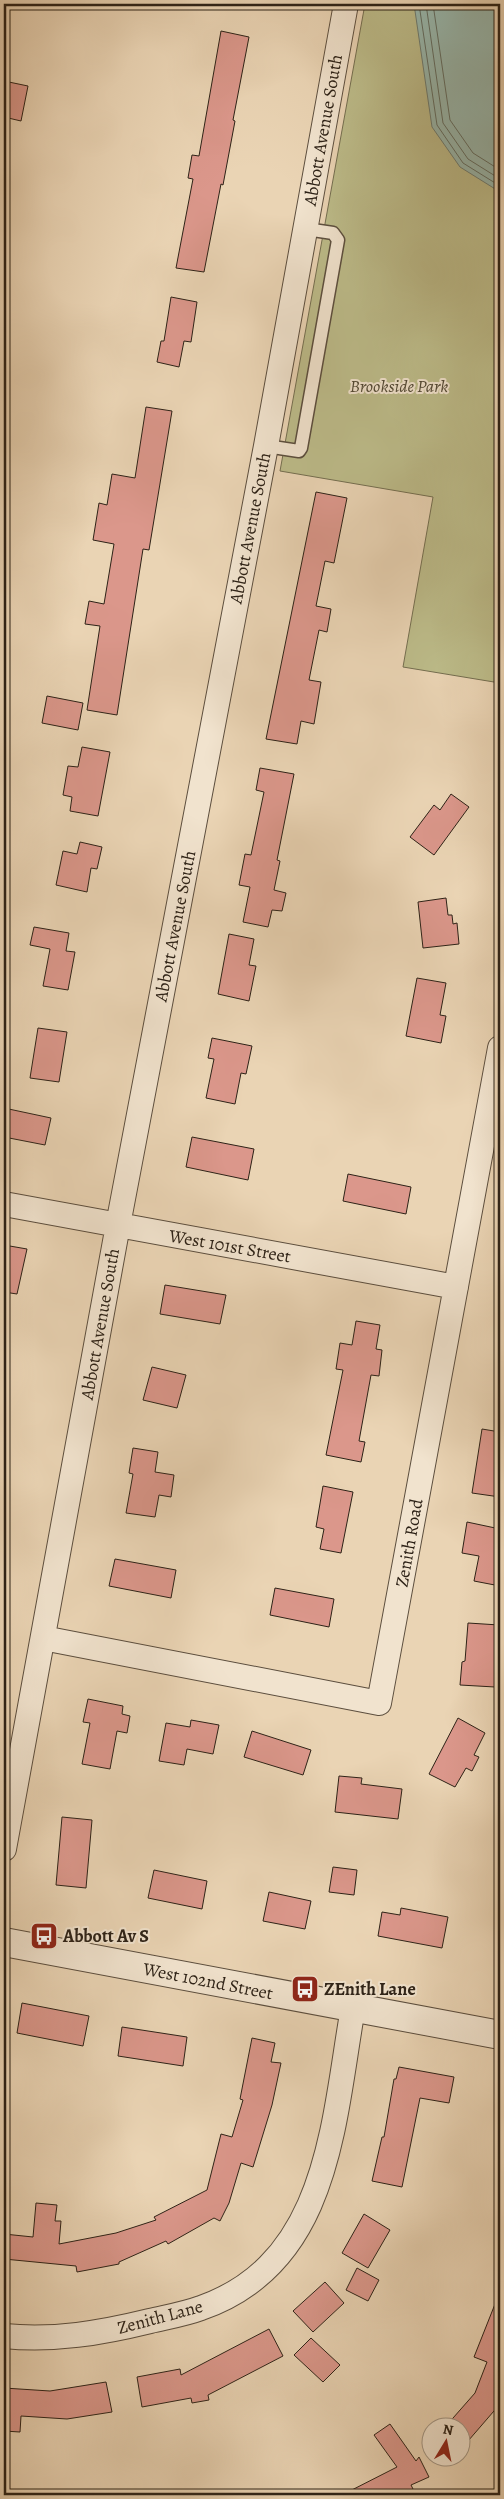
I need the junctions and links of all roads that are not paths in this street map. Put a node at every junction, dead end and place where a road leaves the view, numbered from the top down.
1 (346, 4) edge
2 (306, 229) junction
3 (266, 446) junction
4 (500, 1048) edge
5 (4, 1204) edge
6 (118, 1225) junction
7 (456, 1287) junction
8 (43, 1638) junction
9 (4, 1849) edge
10 (4, 1942) edge
11 (353, 2008) junction
12 (500, 2035) edge
13 (4, 2336) edge

1 - 2 street, Abbott Avenue South
2 - 3 street, Abbott Avenue South
2 - 3 lane
3 - 6 street, Abbott Avenue South
4 - 7 street, Zenith Road
5 - 6 street, West 101st Street
6 - 7 street, West 101st Street
6 - 8 street, Abbott Avenue South
7 - 8 street, Zenith Road
8 - 9 street, Abbott Avenue South
10 - 11 street, West 102nd Street
11 - 12 street, West 102nd Street
11 - 13 street, Zenith Lane

